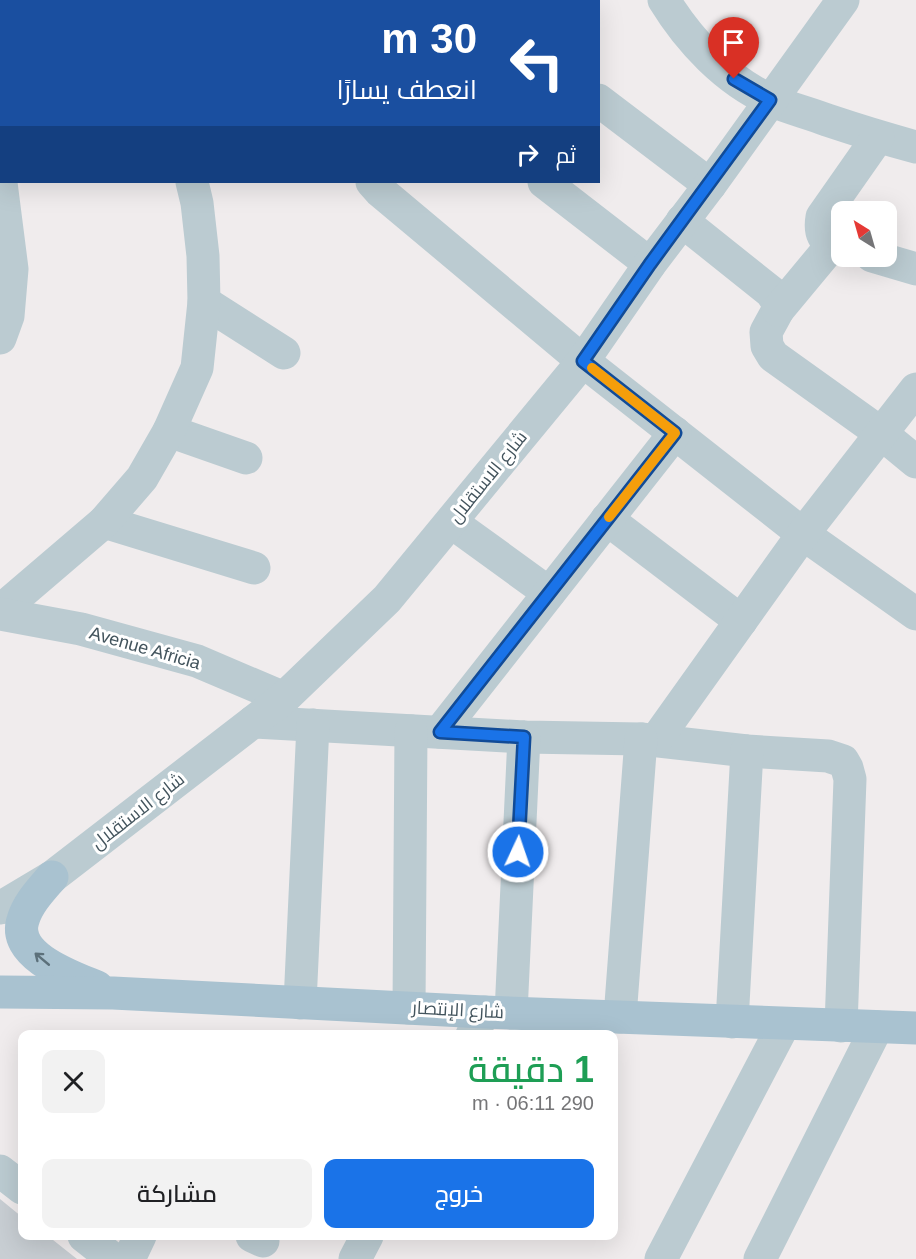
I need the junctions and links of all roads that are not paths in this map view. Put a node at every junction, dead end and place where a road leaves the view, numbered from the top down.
1 (664, 0) edge
2 (843, 0) edge
3 (770, 100) junction
4 (600, 102) edge
5 (878, 137) junction
6 (916, 147) edge
7 (1, 183) edge
8 (192, 183) edge
9 (545, 183) edge
10 (376, 184) edge
11 (710, 185) junction
12 (833, 201) edge
13 (831, 204) edge
14 (682, 221) junction
15 (831, 243) edge
16 (831, 253) edge
17 (897, 263) edge
18 (650, 264) junction
19 (6, 269) edge
20 (916, 269) edge
21 (204, 302) junction
22 (778, 310) junction
23 (0, 338) edge
24 (284, 353) dead end
25 (583, 361) junction
26 (916, 389) edge
27 (169, 431) junction
28 (675, 433) junction
29 (882, 434) junction
30 (246, 458) dead end
31 (916, 462) edge
32 (607, 519) junction
33 (104, 522) junction
34 (451, 522) junction
35 (803, 534) junction
36 (254, 568) dead end
37 (549, 593) junction
38 (2, 607) edge
39 (916, 614) edge
40 (741, 621) junction
41 (284, 698) junction
42 (253, 722) junction
43 (313, 725) junction
44 (425, 732) junction
45 (524, 737) junction
46 (648, 740) junction
47 (747, 751) junction
48 (52, 877) junction
49 (3, 913) edge
50 (0, 992) edge
51 (113, 993) junction
52 (300, 1003) junction
53 (409, 1008) junction
54 (620, 1017) junction
55 (489, 1020) edge
56 (732, 1022) junction
57 (784, 1024) junction
58 (841, 1026) junction
59 (878, 1027) junction
60 (916, 1028) edge
61 (0, 1171) edge
62 (18, 1185) edge
63 (89, 1240) edge
64 (138, 1240) edge
65 (365, 1240) edge
66 (113, 1259) edge
67 (129, 1259) edge
68 (355, 1259) edge
69 (661, 1259) edge
70 (760, 1259) edge

1 - 3 street
2 - 3 street, شارع الاستقلال
3 - 5 street
3 - 11 street, شارع الاستقلال
4 - 11 street
5 - 6 street
5 - 12 street
7 - 19 street
8 - 21 street
9 - 18 street
10 - 25 street
11 - 14 street, شارع الاستقلال
13 - 15 street
14 - 18 street, شارع الاستقلال
14 - 22 street
16 - 22 street
17 - 20 street
18 - 25 street, شارع الاستقلال
19 - 23 street
21 - 24 street
21 - 27 street
22 - 29 street
25 - 28 street
25 - 34 street, شارع الاستقلال
26 - 29 street
27 - 30 street
27 - 33 street
28 - 32 street
28 - 35 street
29 - 31 street
29 - 35 street
32 - 37 street
32 - 40 street
33 - 36 street
33 - 38 street
34 - 37 street
34 - 41 street, شارع الاستقلال
35 - 39 street
35 - 40 street
37 - 44 street
38 - 41 street, Avenue Africia
40 - 46 street
41 - 42 street, شارع الاستقلال
42 - 43 street
42 - 48 street, شارع الاستقلال
43 - 44 street
43 - 52 street
44 - 45 street
44 - 53 street
45 - 46 street
45 - 55 street
46 - 47 street
46 - 54 street
47 - 56 street
47 - 58 street
48 - 49 street, شارع الاستقلال
51 -> 48 main road
50 - 51 main road, شارع الإنتصار
51 - 52 main road, شارع الإنتصار
52 - 53 main road, شارع الإنتصار
53 - 55 main road, شارع الإنتصار
54 - 55 main road, شارع الإنتصار
54 - 56 main road, شارع الإنتصار
56 - 57 main road, شارع الإنتصار
57 - 58 main road, شارع الإنتصار
57 - 69 street
58 - 59 main road, شارع الإنتصار
59 - 60 main road, شارع الإنتصار
59 - 70 street
61 - 62 street
63 - 66 street
64 - 67 street
65 - 68 street

